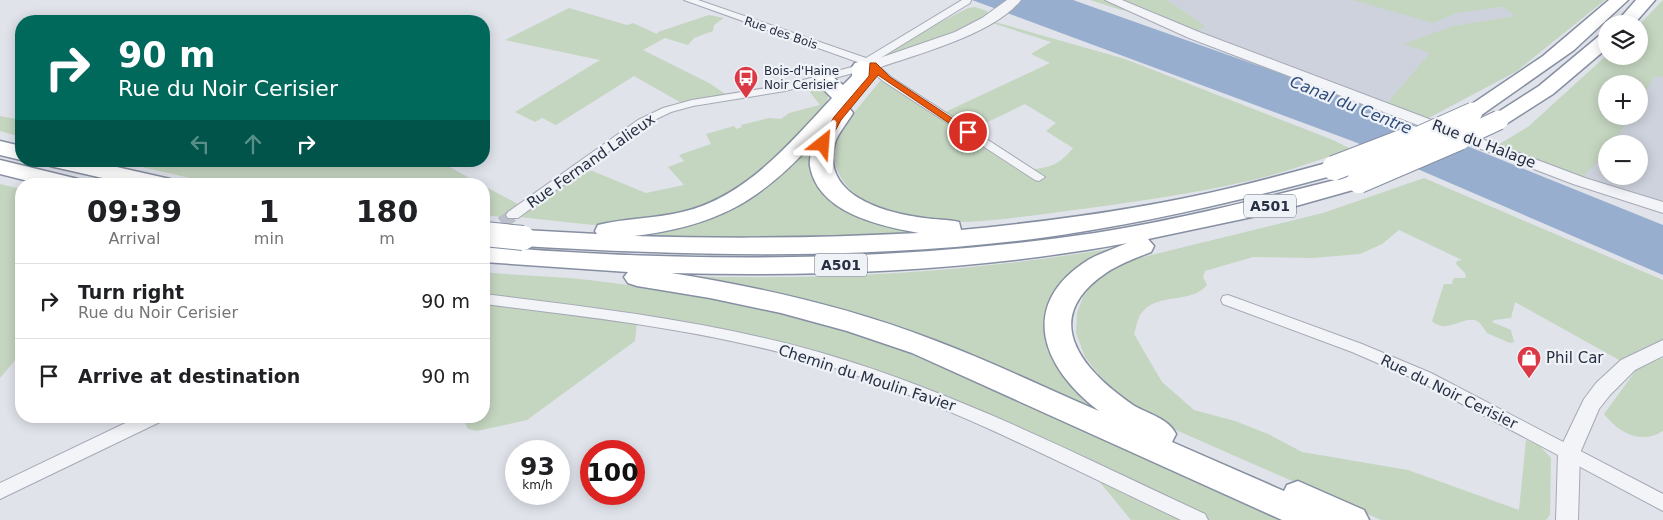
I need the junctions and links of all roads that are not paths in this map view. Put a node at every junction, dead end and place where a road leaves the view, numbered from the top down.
1 (689, 0) edge
2 (967, 0) edge
3 (1015, 0) edge
4 (1111, 0) edge
5 (1619, 0) edge
6 (1646, 0) edge
7 (1632, 15) edge
8 (1598, 47) edge
9 (867, 65) junction
10 (822, 78) junction
11 (842, 98) junction
12 (0, 148) edge
13 (15, 152) edge
14 (0, 167) edge
15 (85, 167) edge
16 (1039, 177) dead end
17 (45, 178) edge
18 (135, 178) edge
19 (1663, 208) edge
20 (513, 215) tunnel mouth
21 (1180, 227) junction
22 (1067, 228) junction
23 (523, 238) junction
24 (490, 248) edge
25 (490, 248) edge
26 (490, 248) edge
27 (490, 300) edge
28 (1228, 300) dead end
29 (1663, 347) edge
30 (141, 423) edge
31 (1569, 453) junction
32 (0, 491) edge
33 (1663, 503) edge
34 (1199, 520) edge
35 (1316, 520) edge
36 (1353, 520) edge
37 (1567, 520) edge

1 - 9 street, Rue des Bois
2 - 9 street, Rue Fernand Lalieux
3 - 9 street, Rue Fernand Lalieux
4 - 19 street, Rue du Halage
5 - 22 highway, A501, bridge
6 - 7 highway
8 - 21 highway, A501, bridge
9 - 10 street, Rue Fernand Lalieux
9 - 11 highway
9 - 16 street
9 - 22 highway
10 - 11 highway
10 - 20 street, Rue Fernand Lalieux
11 - 23 highway
12 - 13 highway
14 - 17 highway
15 - 18 highway
21 - 25 highway, A501
21 - 36 highway
22 - 23 highway, A501
23 - 24 highway, A501, bridge
26 - 35 highway
27 - 34 street, Chemin du Moulin Favier
28 - 31 street, Rue du Noir Cerisier
29 - 31 street
30 - 32 street
31 - 33 street, Rue du Noir Cerisier
31 - 37 street

